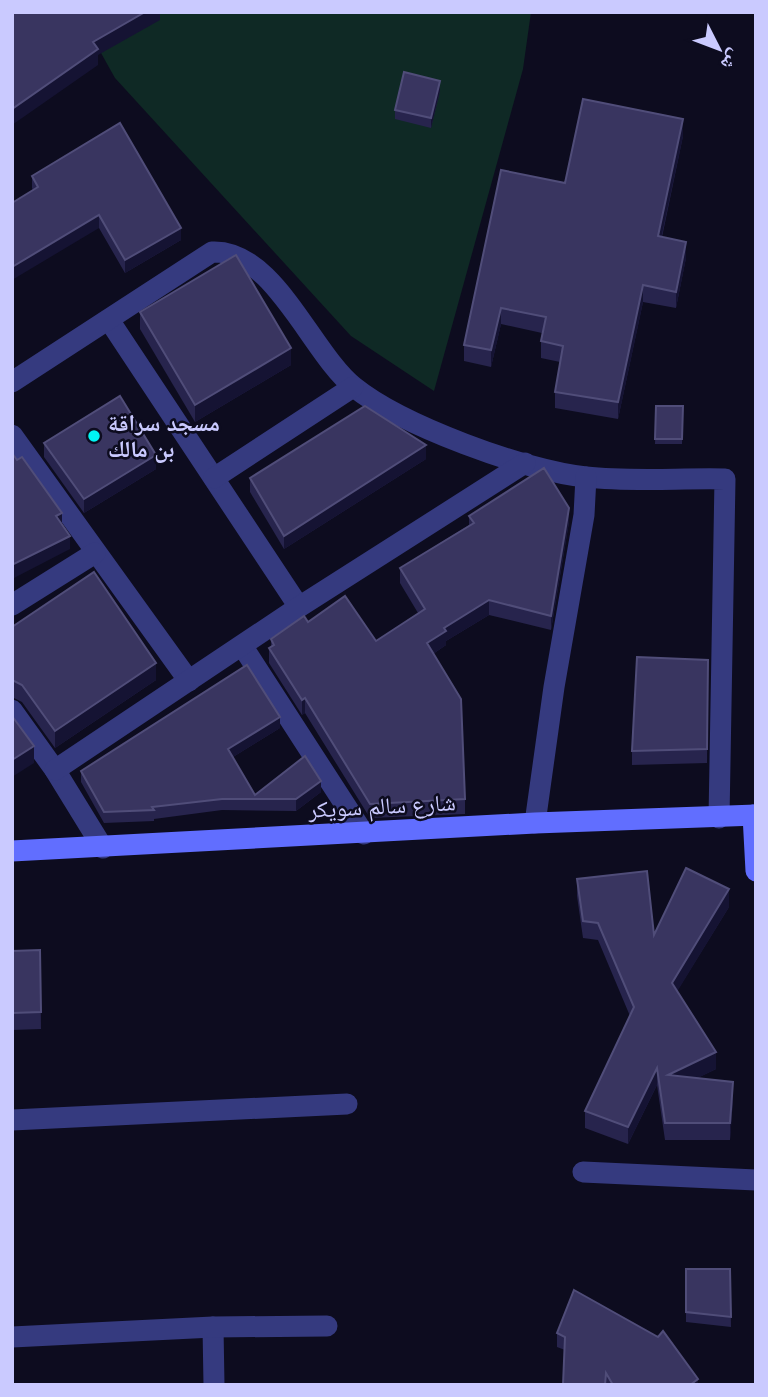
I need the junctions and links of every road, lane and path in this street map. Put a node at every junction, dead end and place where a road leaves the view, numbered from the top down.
1 (109, 320) junction
2 (12, 382) edge
3 (353, 387) junction
4 (12, 435) edge
5 (525, 464) junction
6 (586, 477) junction
7 (214, 478) junction
8 (95, 553) junction
9 (12, 606) edge
10 (299, 607) junction
11 (243, 647) junction
12 (189, 681) junction
13 (12, 710) edge
14 (55, 770) junction
15 (754, 815) edge
16 (719, 818) junction
17 (534, 823) junction
18 (364, 834) junction
19 (103, 848) junction
20 (12, 851) edge
21 (756, 872) edge
22 (347, 1104) dead end
23 (12, 1120) edge
24 (583, 1172) dead end
25 (756, 1180) edge
26 (327, 1326) dead end
27 (213, 1327) junction
28 (12, 1337) edge
29 (214, 1385) edge

1 - 2 street
1 - 3 street
1 - 7 street
3 - 5 street
3 - 7 street
4 - 8 street
5 - 6 street
5 - 10 street
6 - 16 street
6 - 17 street
7 - 10 street
8 - 9 street
8 - 12 street
10 - 11 street
11 - 12 street
11 - 18 street
12 - 14 street
13 - 14 street
14 - 19 street
15 - 16 street, شارع سالم سويكر
15 - 21 street
16 - 17 street, شارع سالم سويكر
17 - 18 street, شارع سالم سويكر
18 - 19 street, شارع سالم سويكر
19 - 20 street, شارع سالم سويكر
22 - 23 street
24 - 25 street
26 - 27 street
27 - 28 street
27 - 29 street

